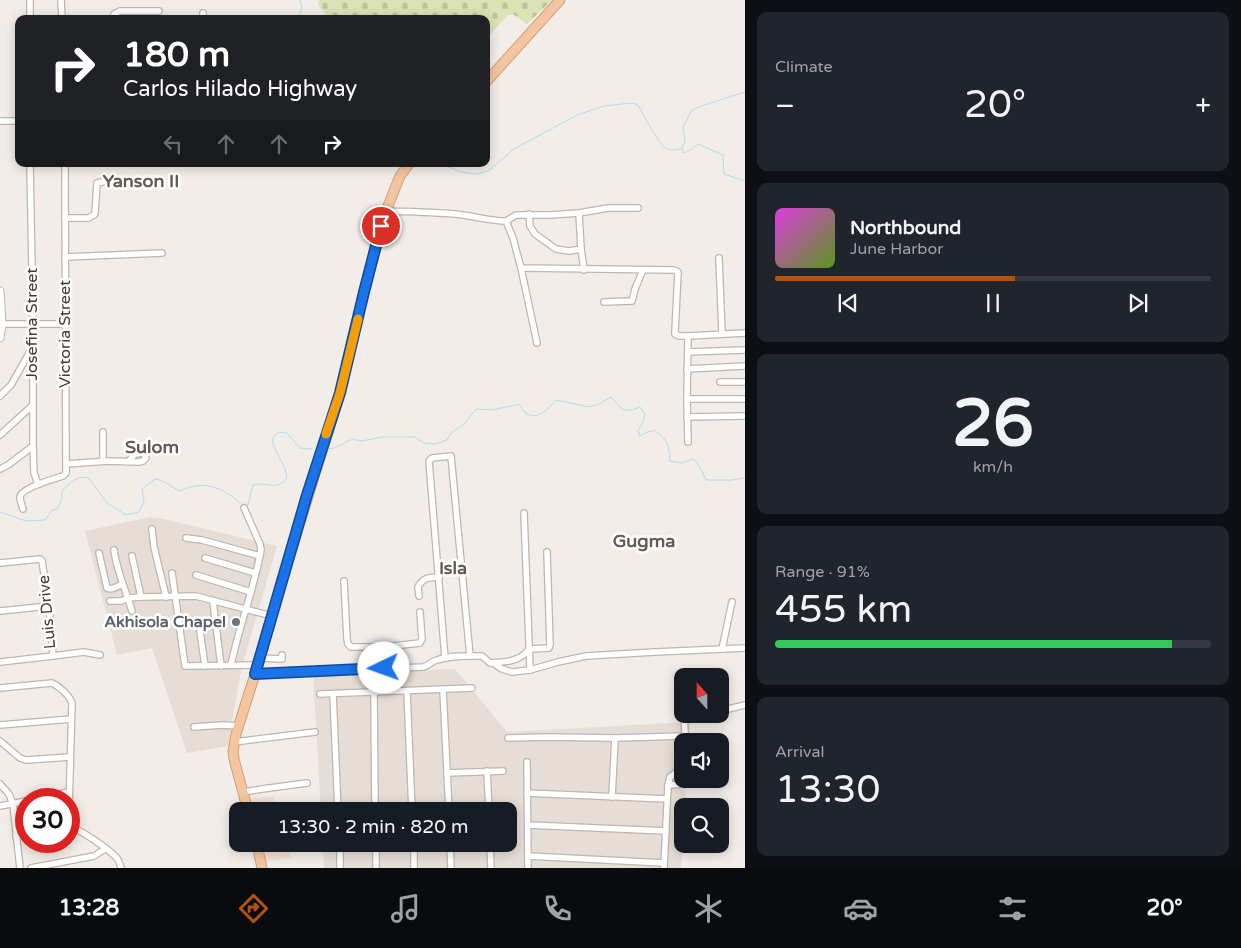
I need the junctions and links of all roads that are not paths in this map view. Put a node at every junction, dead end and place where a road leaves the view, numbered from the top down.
1 (30, 0) edge
2 (61, 0) edge
3 (560, 0) edge
4 (159, 11) dead end
5 (30, 15) edge
6 (62, 15) edge
7 (114, 15) edge
8 (135, 15) edge
9 (490, 78) edge
10 (0, 121) edge
11 (15, 121) edge
12 (30, 167) edge
13 (65, 167) edge
14 (407, 167) edge
15 (107, 181) dead end
16 (638, 208) dead end
17 (386, 211) junction
18 (579, 213) junction
19 (529, 214) junction
20 (65, 218) junction
21 (506, 221) junction
22 (581, 249) junction
23 (162, 253) dead end
24 (65, 257) junction
25 (719, 258) dead end
26 (521, 268) junction
27 (584, 270) junction
28 (643, 270) junction
29 (0, 292) edge
30 (604, 302) dead end
31 (33, 323) junction
32 (2, 324) junction
33 (65, 324) junction
34 (745, 333) edge
35 (722, 334) junction
36 (688, 336) junction
37 (0, 338) edge
38 (537, 342) dead end
39 (33, 347) junction
40 (745, 350) edge
41 (688, 352) junction
42 (745, 366) edge
43 (687, 369) junction
44 (720, 382) dead end
45 (745, 382) edge
46 (0, 396) edge
47 (687, 399) junction
48 (745, 399) edge
49 (33, 405) junction
50 (745, 416) edge
51 (687, 418) junction
52 (103, 432) dead end
53 (0, 435) edge
54 (688, 442) dead end
55 (33, 446) junction
56 (103, 461) junction
57 (128, 462) dead end
58 (66, 464) junction
59 (0, 469) edge
60 (38, 484) junction
61 (244, 508) dead end
62 (23, 509) dead end
63 (524, 513) dead end
64 (152, 529) dead end
65 (186, 538) dead end
66 (114, 550) dead end
67 (547, 552) dead end
68 (99, 553) dead end
69 (132, 556) dead end
70 (260, 556) junction
71 (205, 558) dead end
72 (0, 563) edge
73 (172, 573) dead end
74 (256, 573) junction
75 (196, 575) dead end
76 (439, 577) junction
77 (344, 580) dead end
78 (122, 584) junction
79 (251, 592) junction
80 (419, 596) dead end
81 (141, 597) junction
82 (166, 597) junction
83 (175, 597) junction
84 (128, 598) junction
85 (213, 600) junction
86 (110, 601) dead end
87 (732, 602) dead end
88 (49, 606) junction
89 (245, 609) junction
90 (0, 611) edge
91 (132, 611) dead end
92 (420, 612) dead end
93 (272, 616) junction
94 (200, 631) dead end
95 (384, 647) junction
96 (745, 648) edge
97 (529, 649) junction
98 (722, 649) junction
99 (100, 655) dead end
100 (282, 655) dead end
101 (53, 656) junction
102 (470, 656) junction
103 (445, 658) junction
104 (0, 662) edge
105 (493, 663) junction
106 (231, 665) junction
107 (204, 666) junction
108 (221, 666) junction
109 (258, 666) junction
110 (384, 668) junction
111 (530, 670) junction
112 (0, 688) edge
113 (472, 688) dead end
114 (443, 690) junction
115 (407, 691) junction
116 (374, 692) junction
117 (320, 694) dead end
118 (333, 694) junction
119 (745, 705) edge
120 (729, 709) edge
121 (71, 719) junction
122 (684, 723) edge
123 (0, 725) edge
124 (238, 726) junction
125 (194, 727) dead end
126 (315, 732) dead end
127 (508, 738) dead end
128 (615, 738) junction
129 (0, 741) edge
130 (234, 742) junction
131 (70, 757) junction
132 (527, 762) dead end
133 (487, 771) junction
134 (503, 771) dead end
135 (447, 773) junction
136 (674, 774) edge
137 (307, 783) dead end
138 (0, 784) edge
139 (668, 785) junction
140 (674, 785) edge
141 (69, 788) edge
142 (243, 792) junction
143 (527, 793) junction
144 (612, 797) junction
145 (668, 799) junction
146 (246, 802) edge
147 (338, 802) edge
148 (375, 802) edge
149 (412, 802) edge
150 (449, 802) edge
151 (489, 802) edge
152 (13, 804) junction
153 (0, 806) edge
154 (528, 825) junction
155 (15, 826) edge
156 (80, 831) edge
157 (666, 831) junction
158 (106, 849) junction
159 (259, 852) edge
160 (340, 852) edge
161 (376, 852) edge
162 (414, 852) edge
163 (450, 852) edge
164 (490, 852) edge
165 (18, 853) edge
166 (528, 856) junction
167 (664, 866) edge
168 (20, 868) edge
169 (31, 868) edge
170 (121, 868) edge
171 (262, 868) edge
172 (340, 868) edge
173 (376, 868) edge
174 (414, 868) edge
175 (451, 868) edge
176 (491, 868) edge
177 (528, 868) edge

1 - 5 street
2 - 6 street
3 - 9 main road
4 - 8 street
7 - 8 street
10 - 11 street
12 - 31 street, Josefina Street
13 - 20 street, Victoria Street
14 - 17 main road
15 - 20 street
16 - 18 street
17 - 21 street
17 - 93 main road
18 - 19 street
18 - 22 street
19 - 21 street
19 - 22 street
20 - 24 street, Victoria Street
21 - 26 street
22 - 27 street
23 - 24 street
24 - 33 street, Victoria Street
25 - 35 street
26 - 27 street
26 - 38 street
27 - 28 street
28 - 30 street
28 - 36 street
29 - 32 street
31 - 32 street
31 - 33 street
31 - 39 street, Josefina Street
32 - 37 street
33 - 58 street, Victoria Street
34 - 35 street
35 - 36 street
36 - 41 street
39 - 46 street
39 - 49 street, Josefina Street
40 - 41 street
41 - 43 street
42 - 43 street
43 - 47 street
44 - 45 street
47 - 48 street
47 - 51 street
49 - 53 street
49 - 55 street, Josefina Street
50 - 51 street
51 - 54 street
52 - 56 street
55 - 59 street
55 - 60 street, Josefina Street
56 - 57 street
56 - 58 street
58 - 60 street
60 - 62 street
61 - 70 street
63 - 97 street
64 - 82 street
65 - 70 street
66 - 78 street
67 - 97 street
68 - 78 street
69 - 81 street
70 - 74 street
71 - 74 street
72 - 88 street, Luis Drive
73 - 83 street
74 - 79 street
75 - 79 street
76 - 80 street
76 - 102 street
76 - 103 street
77 - 95 street
78 - 84 street
79 - 89 street
81 - 82 street
81 - 84 street
82 - 83 street
83 - 85 street
83 - 107 street
84 - 86 street
84 - 91 street
85 - 89 street
85 - 108 street
87 - 98 street
88 - 90 street
88 - 101 street, Luis Drive
89 - 93 street
89 - 106 street
92 - 95 street
93 - 109 main road
94 - 107 street
95 - 110 street
96 - 98 street
97 - 105 street
97 - 111 street
98 - 111 street
99 - 101 street
100 - 109 street
101 - 104 street, Luis Drive
102 - 103 street
102 - 105 street
103 - 110 street
105 - 111 street
106 - 108 street
106 - 109 street
107 - 108 street
109 - 110 street
109 - 124 main road
112 - 121 street
113 - 114 street
114 - 115 street
114 - 135 street
115 - 116 street
115 - 149 street
116 - 118 street
116 - 148 street
117 - 118 street
118 - 147 street
119 - 120 street
121 - 123 street
121 - 131 street
122 - 128 street
124 - 125 street
124 - 130 main road
126 - 130 street
127 - 128 street
128 - 144 street
129 - 131 street
130 - 142 main road
131 - 141 street
132 - 143 street
133 - 134 street
133 - 135 street
133 - 151 street
135 - 150 street
136 - 139 street
137 - 142 street
138 - 152 street
139 - 140 street
139 - 145 street
142 - 146 main road
143 - 144 street
143 - 154 street
144 - 145 street
145 - 157 street
152 - 153 street
152 - 155 street
154 - 157 street
154 - 166 street
156 - 158 street
157 - 167 street
158 - 169 street
158 - 170 street
159 - 171 main road
160 - 172 street
161 - 173 street
162 - 174 street
163 - 175 street
164 - 176 street
165 - 168 street
166 - 167 street
166 - 177 street

